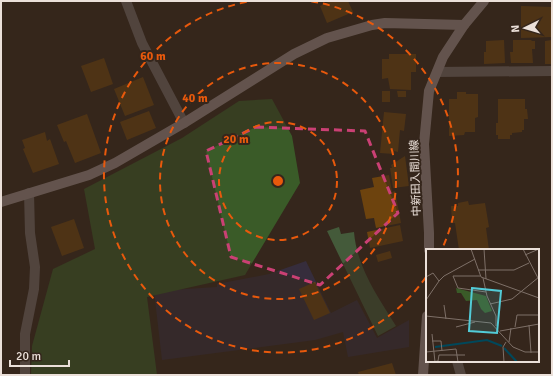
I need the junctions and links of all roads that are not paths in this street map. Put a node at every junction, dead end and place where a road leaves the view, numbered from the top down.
1 (126, 1) edge
2 (484, 1) edge
3 (464, 25) junction
4 (552, 71) edge
5 (437, 72) junction
6 (184, 123) junction
7 (29, 194) junction
8 (1, 202) edge
9 (429, 249) edge
10 (426, 331) edge
11 (457, 362) edge
12 (25, 375) edge
13 (423, 375) edge
14 (461, 375) edge

1 - 6 street
2 - 3 street, 中新田入間川線
3 - 5 street, 中新田入間川線
3 - 6 street
4 - 5 street
5 - 9 street, 中新田入間川線
6 - 7 street
7 - 8 street
7 - 12 street
10 - 13 street
11 - 14 street

